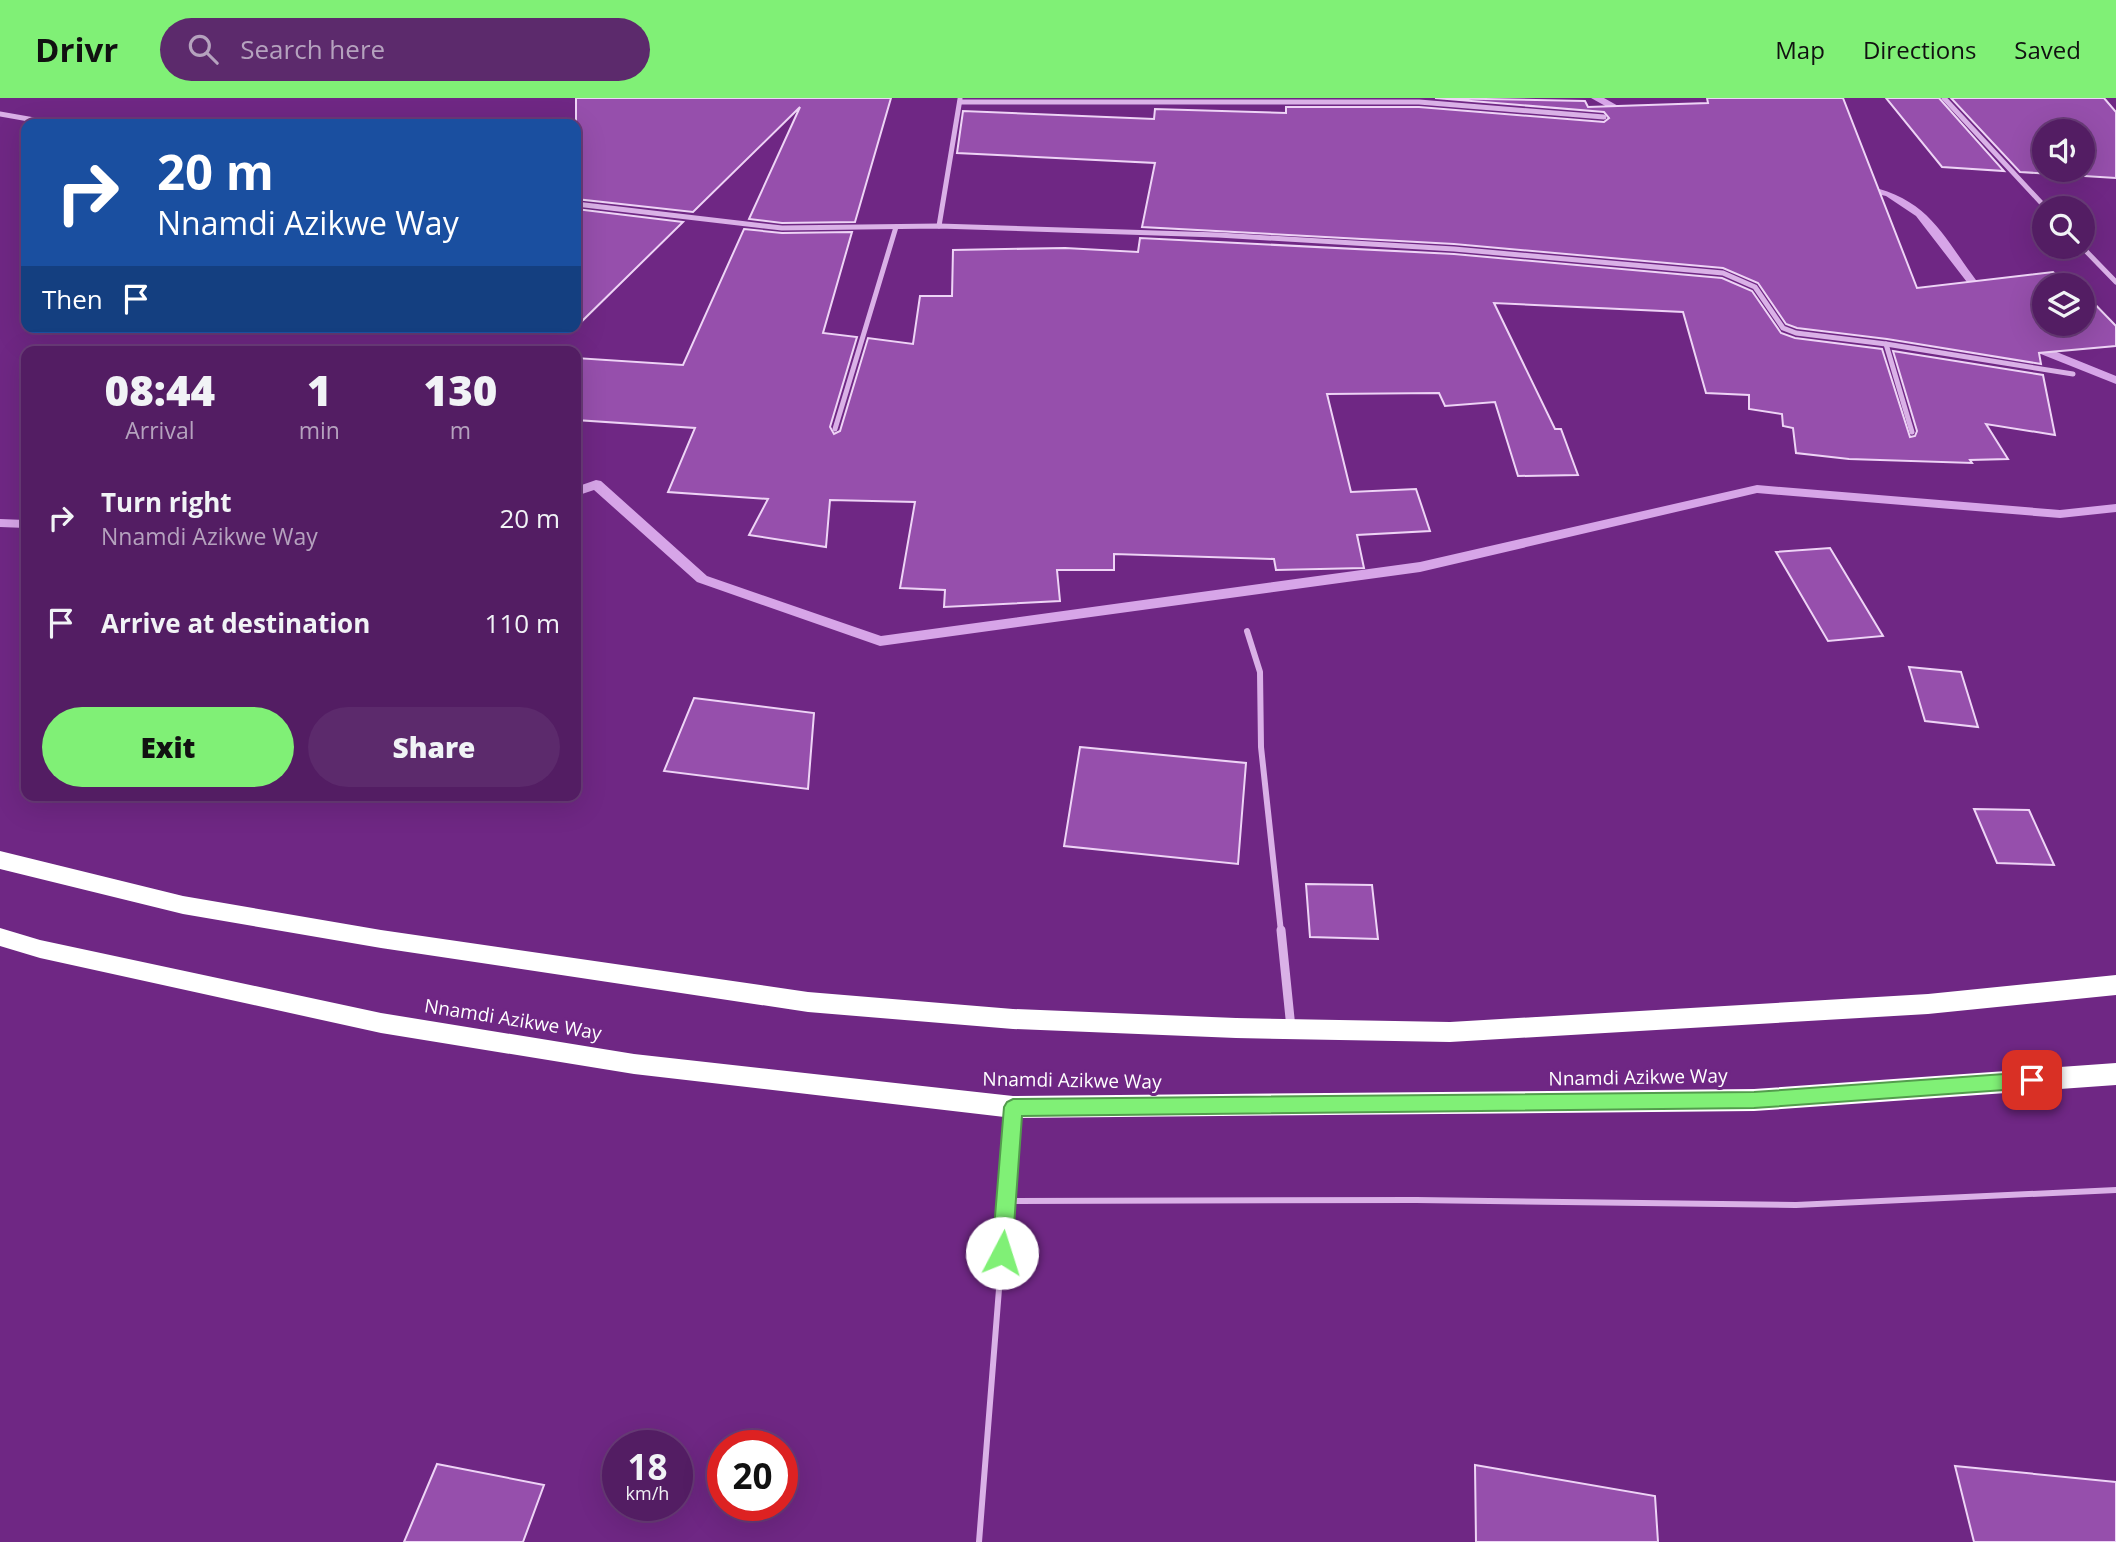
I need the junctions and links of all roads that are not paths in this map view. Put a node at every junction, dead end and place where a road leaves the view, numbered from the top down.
1 (1944, 98) edge
2 (960, 100) edge
3 (0, 114) edge
4 (1604, 117) dead end
5 (28, 119) edge
6 (2035, 196) edge
7 (581, 205) edge
8 (939, 226) junction
9 (895, 227) junction
10 (2094, 259) edge
11 (2116, 282) edge
12 (1886, 344) junction
13 (2073, 374) dead end
14 (835, 429) dead end
15 (1912, 432) dead end
16 (1247, 631) dead end
17 (0, 860) edge
18 (0, 937) edge
19 (2116, 985) edge
20 (1291, 1029) junction
21 (2116, 1074) edge
22 (1013, 1107) junction
23 (2116, 1190) edge
24 (1006, 1201) junction
25 (979, 1542) edge

1 - 6 street
2 - 4 street
2 - 8 street
3 - 5 street
7 - 9 street
8 - 9 street
8 - 12 street
9 - 14 street
10 - 11 street
12 - 13 street
12 - 15 street
16 - 20 street
17 - 20 highway
18 - 22 highway, Nnamdi Azikwe Way
19 - 20 highway
21 - 22 highway, Nnamdi Azikwe Way
22 - 24 lane
23 - 24 lane
24 - 25 lane

